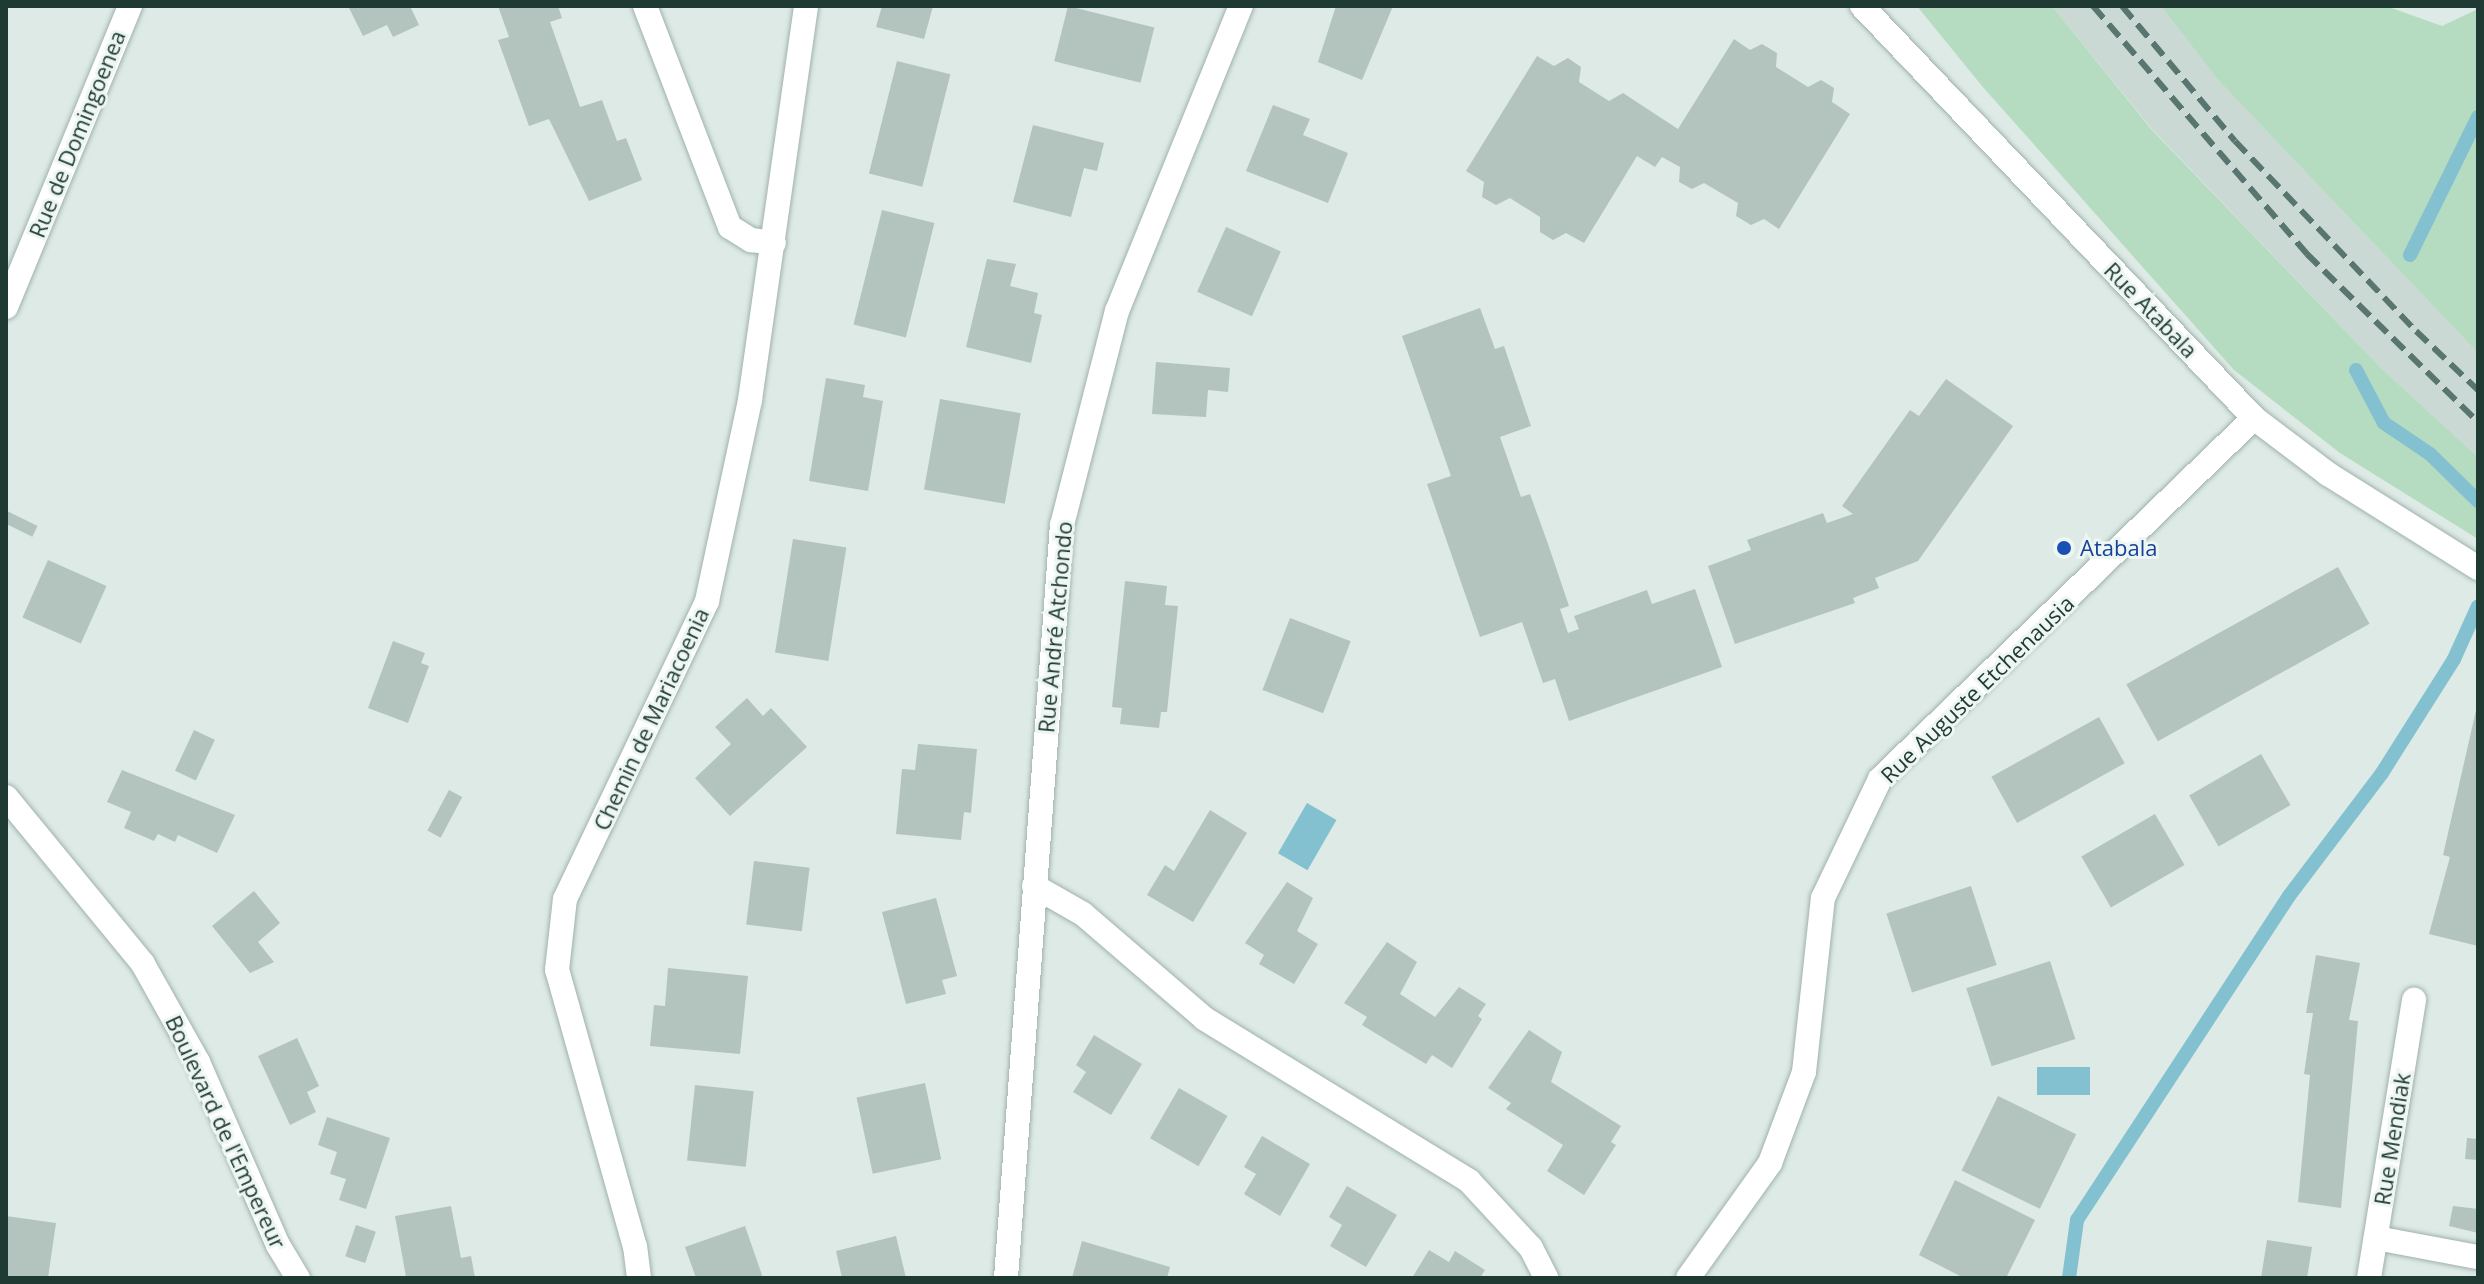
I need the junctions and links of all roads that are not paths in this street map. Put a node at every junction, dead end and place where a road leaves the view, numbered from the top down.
1 (130, 6) edge
2 (645, 6) edge
3 (806, 6) edge
4 (1241, 6) edge
5 (1862, 6) edge
6 (774, 243) junction
7 (6, 307) edge
8 (2254, 418) junction
9 (2478, 568) edge
10 (6, 797) edge
11 (1034, 886) junction
12 (2414, 1000) dead end
13 (2376, 1238) junction
14 (2478, 1257) edge
15 (298, 1278) edge
16 (639, 1278) edge
17 (1006, 1278) edge
18 (1546, 1278) edge
19 (1688, 1278) edge
20 (2369, 1278) edge

1 - 7 street, Rue de Domingoenea
2 - 6 street
3 - 6 street, Chemin de Mariacoenia
4 - 11 street, Rue André Atchondo
5 - 8 street, Rue Atabala
6 - 16 street, Chemin de Mariacoenia
8 - 9 street, Rue Atabala
8 - 19 street, Rue Auguste Etchenausia
10 - 15 street, Boulevard de l'Empereur
11 - 17 street, Rue André Atchondo
11 - 18 street
12 - 13 street, Rue Mendiak
13 - 14 street
13 - 20 street, Rue Mendiak

